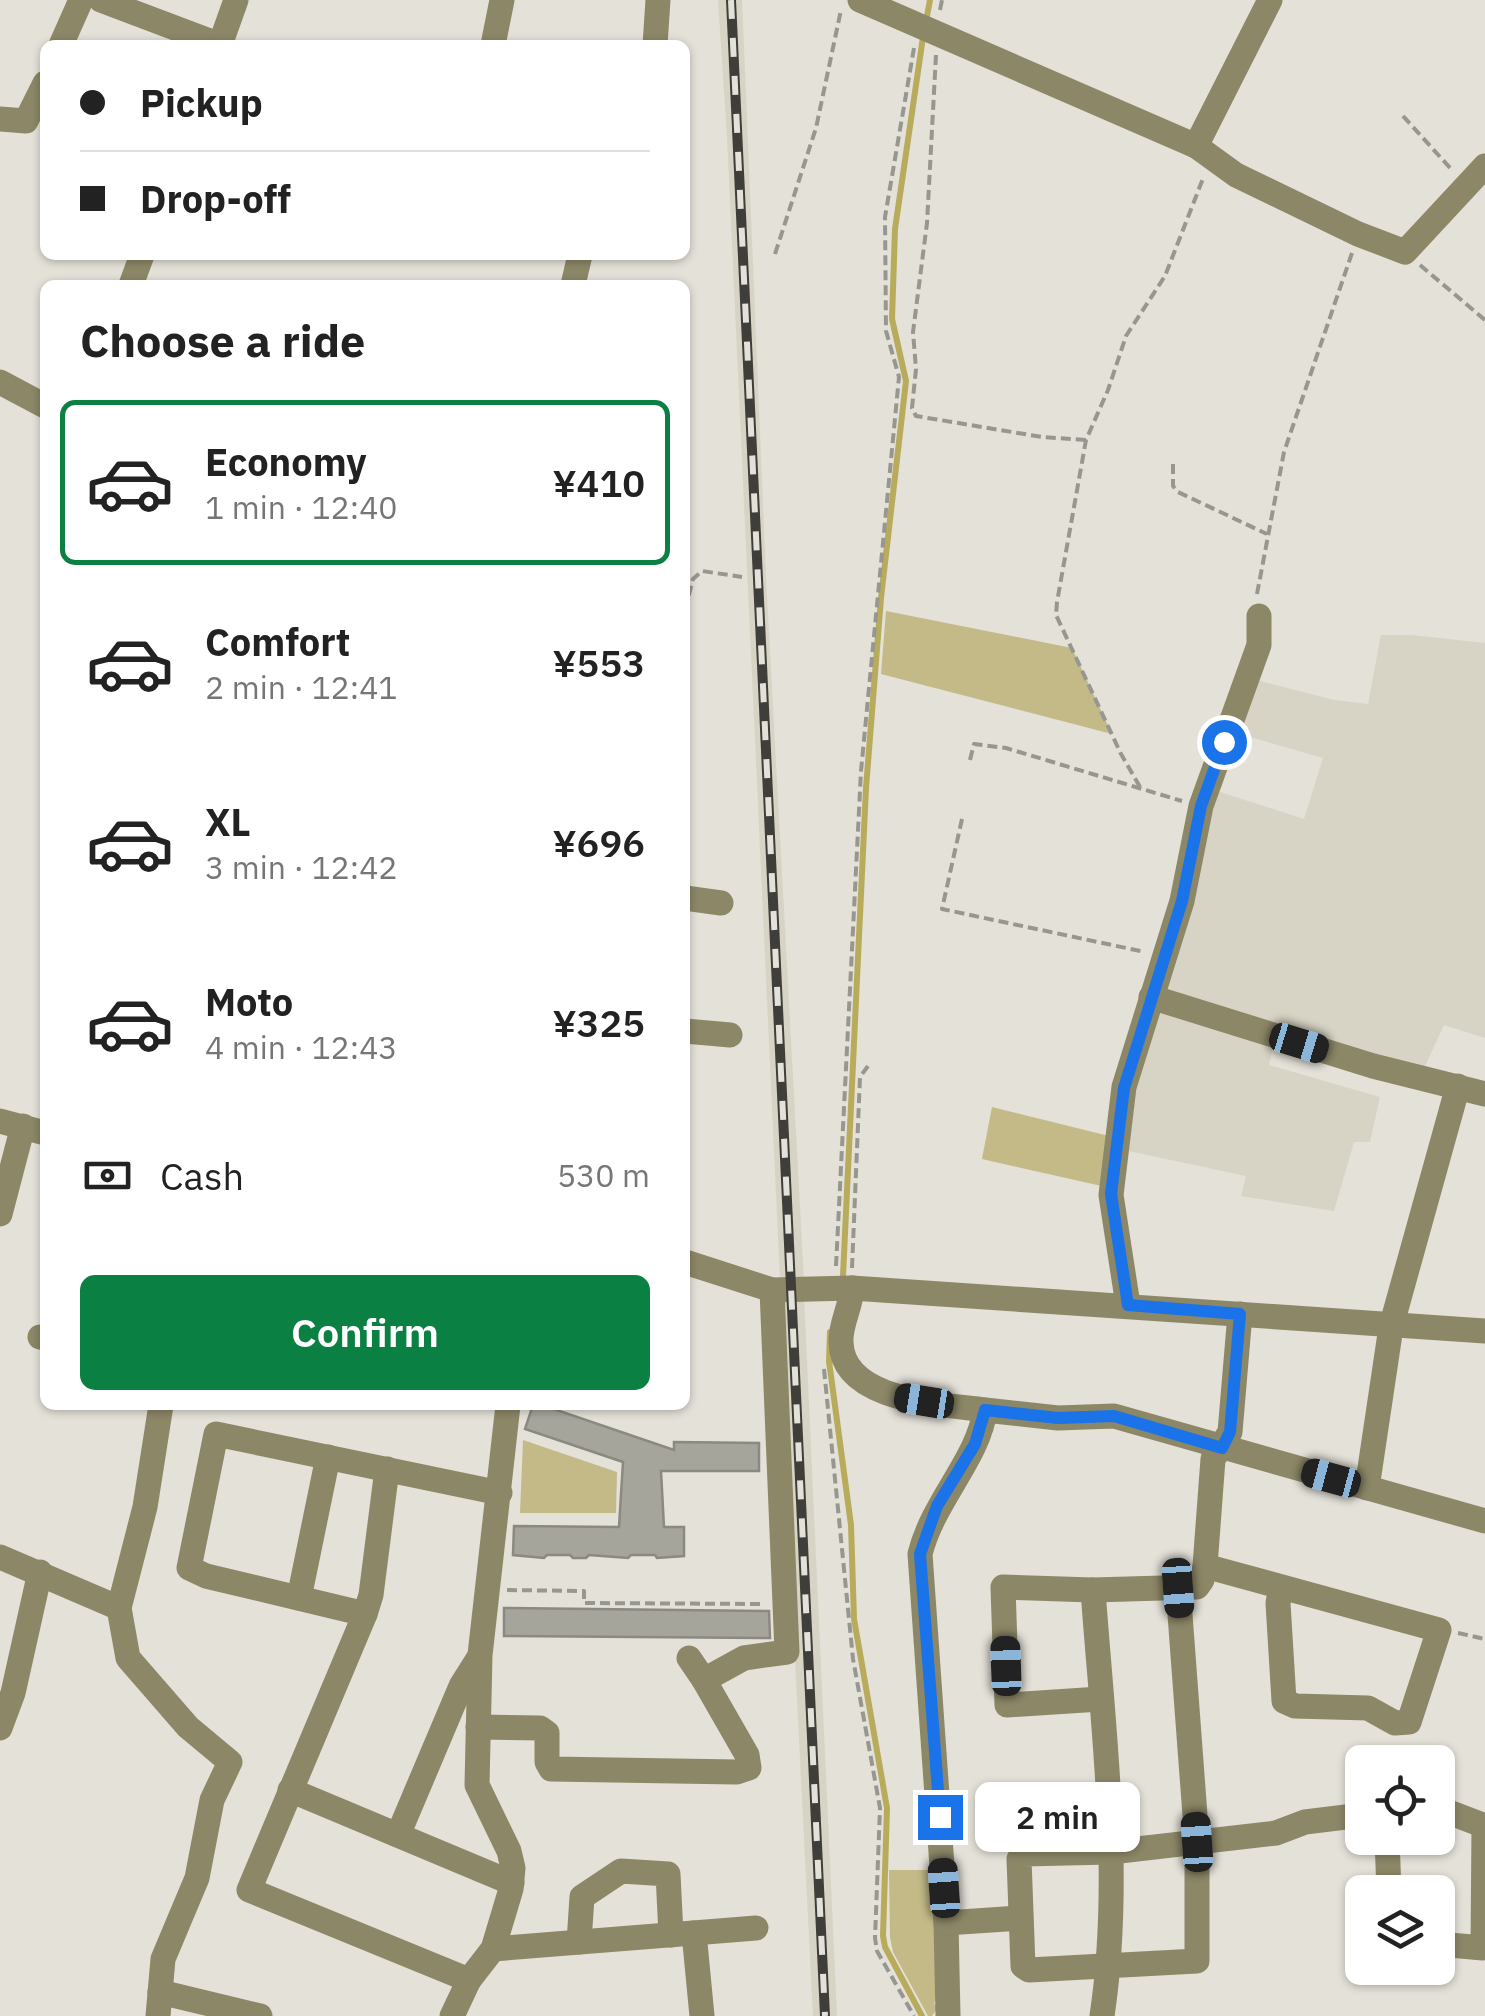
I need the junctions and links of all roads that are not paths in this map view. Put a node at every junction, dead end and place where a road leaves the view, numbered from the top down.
1 (101, 0) edge
2 (236, 0) edge
3 (502, 0) edge
4 (658, 0) edge
5 (860, 0) edge
6 (1270, 0) edge
7 (78, 5) edge
8 (62, 40) edge
9 (207, 40) edge
10 (222, 40) edge
11 (493, 40) edge
12 (654, 40) edge
13 (40, 93) edge
14 (0, 119) edge
15 (1203, 152) junction
16 (1485, 166) edge
17 (0, 382) edge
18 (40, 403) edge
19 (1259, 616) road end
20 (690, 899) edge
21 (721, 903) dead end
22 (1151, 997) junction
23 (690, 1031) edge
24 (730, 1035) dead end
25 (1458, 1086) junction
26 (1485, 1094) edge
27 (23, 1127) edge
28 (0, 1214) edge
29 (690, 1264) edge
30 (843, 1288) junction
31 (772, 1290) junction
32 (1128, 1305) junction
33 (1240, 1314) junction
34 (1391, 1326) junction
35 (1485, 1332) edge
36 (160, 1410) edge
37 (508, 1410) edge
38 (985, 1410) junction
39 (1222, 1448) junction
40 (328, 1457) junction
41 (387, 1469) junction
42 (1368, 1488) junction
43 (500, 1493) junction
44 (1485, 1521) edge
45 (0, 1557) edge
46 (1205, 1566) junction
47 (40, 1572) junction
48 (1281, 1587) junction
49 (1178, 1588) junction
50 (1093, 1590) junction
51 (299, 1598) junction
52 (120, 1608) junction
53 (366, 1614) junction
54 (480, 1655) junction
55 (1100, 1700) junction
56 (478, 1727) junction
57 (0, 1728) edge
58 (290, 1790) junction
59 (1455, 1815) edge
60 (1345, 1817) edge
61 (1485, 1826) edge
62 (398, 1835) junction
63 (1197, 1842) junction
64 (1111, 1852) junction
65 (512, 1883) junction
66 (1020, 1918) junction
67 (946, 1924) junction
68 (756, 1928) dead end
69 (682, 1934) junction
70 (579, 1942) junction
71 (1455, 1946) edge
72 (494, 1949) junction
73 (1110, 1965) junction
74 (469, 1980) junction
75 (159, 2004) edge
76 (260, 2016) edge
77 (452, 2016) edge
78 (702, 2016) edge
79 (948, 2016) edge
80 (1102, 2016) edge

1 - 9 street
2 - 10 street
3 - 11 street
4 - 12 street
5 - 15 street
6 - 15 street
7 - 8 street
13 - 14 street
15 - 16 street
17 - 18 street
19 - 22 street
20 - 21 street
22 - 25 street
22 - 32 street
23 - 24 street
25 - 26 street
25 - 34 street
27 - 28 street
29 - 31 street
30 - 31 street
30 - 32 street
30 - 38 street
31 - 56 street
32 - 33 street
33 - 34 street
33 - 39 street
34 - 35 street
34 - 42 street
36 - 52 street
37 - 43 street
38 - 39 street
38 - 67 street
39 - 42 street
39 - 46 street
40 - 41 street
40 - 51 street
40 - 51 street
41 - 43 street
41 - 53 street
42 - 44 street
43 - 54 street
45 - 47 street
46 - 48 street
46 - 49 street
47 - 52 street
47 - 57 street
48 - 48 street
49 - 50 street
49 - 63 street
50 - 55 street
50 - 55 street
51 - 53 street
52 - 75 street
53 - 58 street
54 - 56 street
54 - 62 street
55 - 64 street
56 - 65 street
58 - 62 street
58 - 74 street
59 - 61 street
60 - 63 street
61 - 71 street
62 - 65 street
63 - 64 street
63 - 73 street
64 - 66 street
64 - 73 street
65 - 72 street
66 - 67 street
66 - 73 street
67 - 79 street
68 - 69 street
69 - 70 street
69 - 70 street
69 - 78 street
70 - 72 street
72 - 74 street
73 - 80 street
74 - 77 street
75 - 76 street

